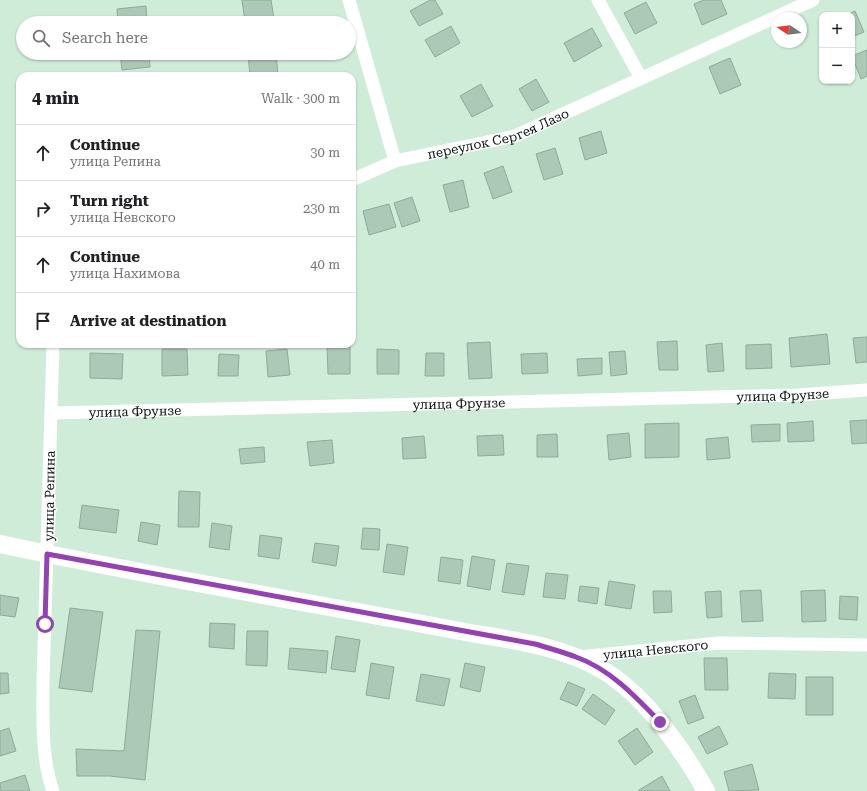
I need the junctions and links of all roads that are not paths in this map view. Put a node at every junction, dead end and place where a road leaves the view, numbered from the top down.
1 (349, 0) edge
2 (598, 0) edge
3 (813, 0) edge
4 (353, 16) edge
5 (356, 25) edge
6 (641, 78) junction
7 (394, 162) junction
8 (356, 178) edge
9 (53, 348) edge
10 (867, 390) edge
11 (51, 413) junction
12 (0, 544) edge
13 (47, 554) junction
14 (867, 645) edge
15 (577, 657) junction
16 (53, 791) edge
17 (706, 791) edge

1 - 4 street
2 - 6 street
3 - 6 street, переулок Сергея Лазо
5 - 7 street
6 - 7 street, переулок Сергея Лазо
7 - 8 street, переулок Сергея Лазо
9 - 11 street, улица Репина
10 - 11 street, улица Фрунзе
11 - 13 street, улица Репина
12 - 13 main road, улица Невского
13 - 15 main road, улица Невского
13 - 16 street, улица Репина
14 - 15 street, улица Невского
15 - 17 main road

